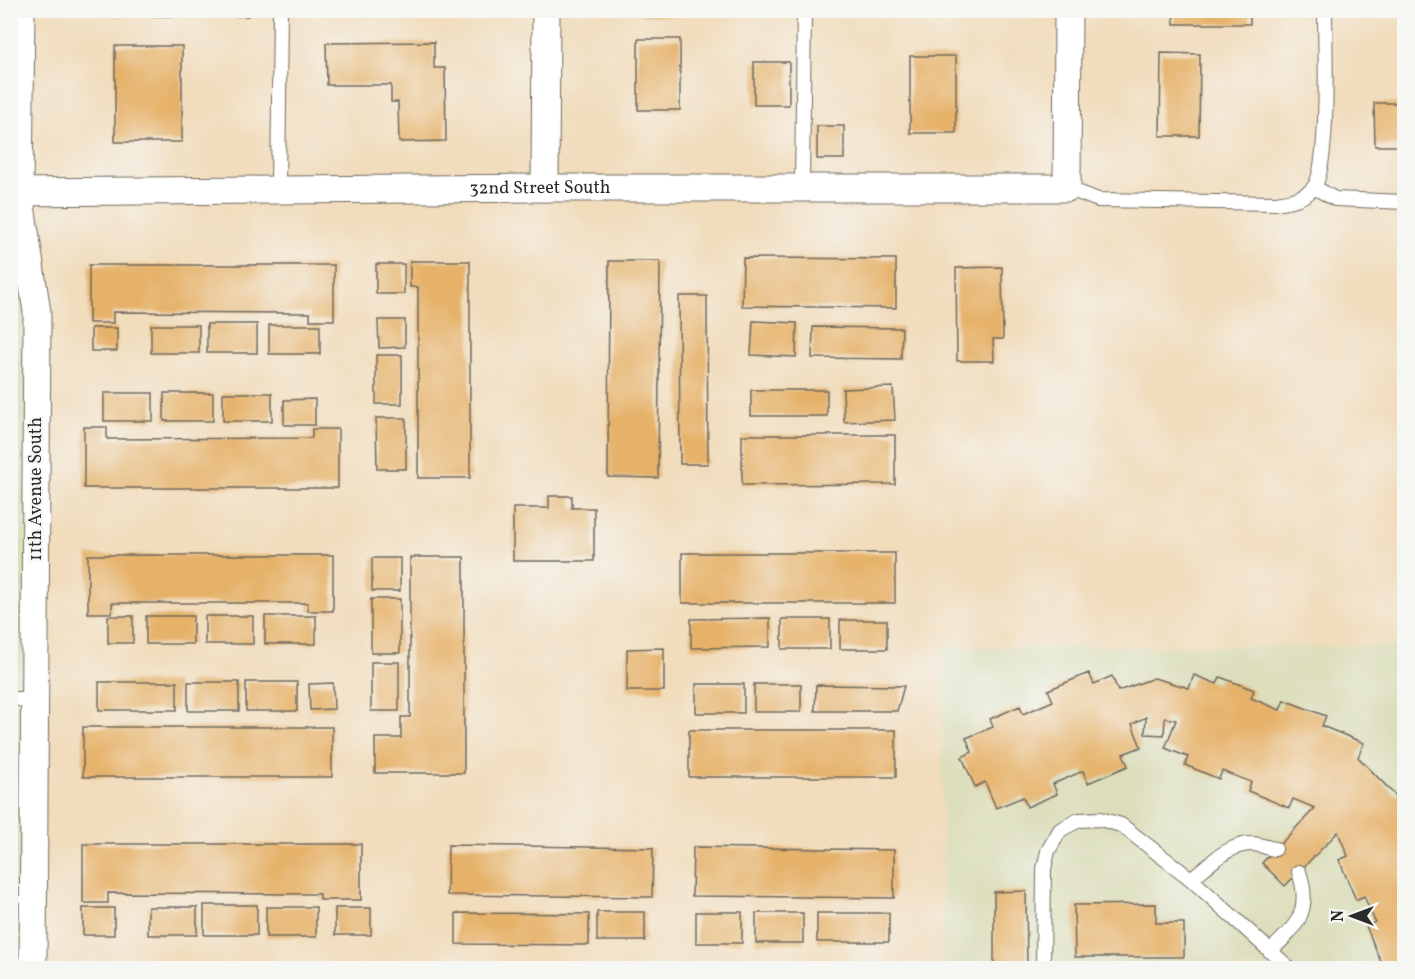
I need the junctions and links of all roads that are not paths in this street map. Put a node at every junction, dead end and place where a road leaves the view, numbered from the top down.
1 (21, 10) edge
2 (280, 10) edge
3 (546, 10) edge
4 (804, 10) edge
5 (1068, 10) edge
6 (1325, 10) edge
7 (1314, 187) junction
8 (544, 188) junction
9 (802, 188) junction
10 (1067, 188) junction
11 (278, 190) junction
12 (15, 192) edge
13 (1404, 202) edge
14 (22, 699) edge
15 (1275, 849) dead end
16 (1299, 872) dead end
17 (1191, 879) junction
18 (1270, 951) junction
19 (33, 969) edge
20 (1043, 969) edge
21 (1289, 969) edge

1 - 12 street, 11th Avenue South
2 - 11 lane
3 - 8 street
4 - 9 lane
5 - 10 street
6 - 7 lane
7 - 10 lane
7 - 13 lane
8 - 9 street, 32nd Street South
8 - 11 street, 32nd Street South
9 - 10 street, 32nd Street South
11 - 12 street, 32nd Street South
12 - 14 street, 11th Avenue South
14 - 19 street, 11th Avenue South
15 - 17 lane
16 - 18 lane
17 - 18 lane
17 - 20 lane
18 - 21 lane

